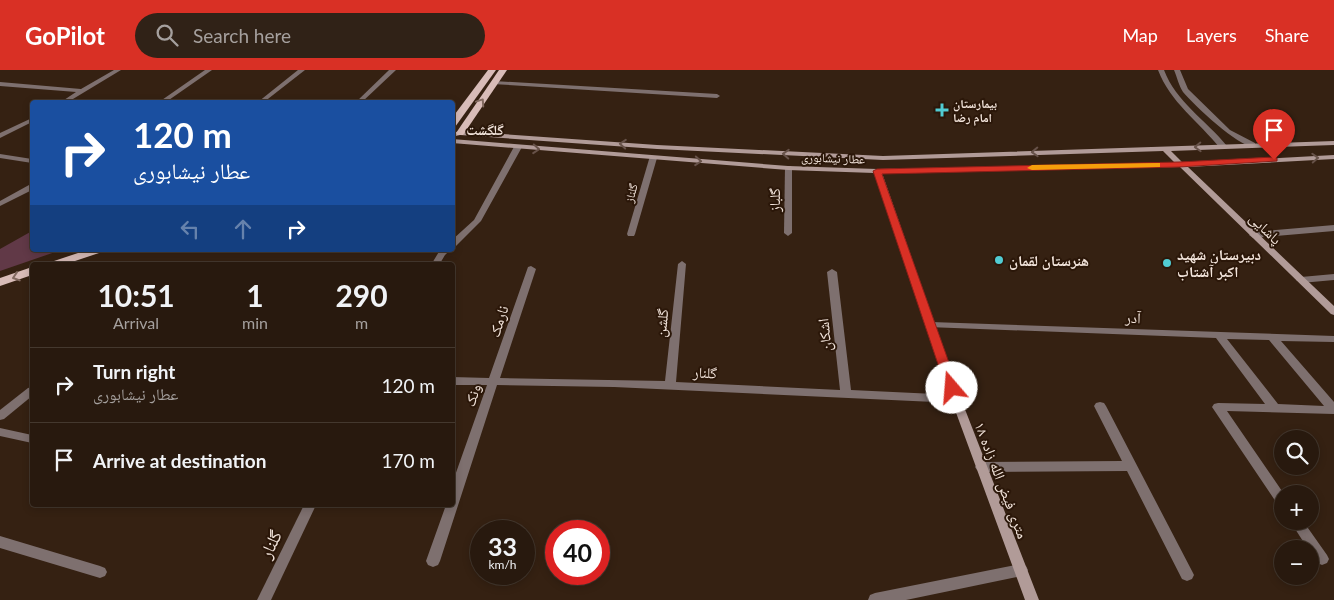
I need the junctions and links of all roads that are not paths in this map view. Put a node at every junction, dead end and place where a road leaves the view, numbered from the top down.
1 (118, 70) edge
2 (209, 70) edge
3 (302, 70) edge
4 (393, 70) edge
5 (492, 70) edge
6 (503, 70) edge
7 (1161, 71) edge
8 (1177, 72) edge
9 (494, 83) junction
10 (0, 84) edge
11 (83, 91) junction
12 (717, 96) dead end
13 (67, 100) edge
14 (165, 100) edge
15 (264, 100) edge
16 (361, 100) edge
17 (455, 120) edge
18 (30, 121) edge
19 (0, 136) edge
20 (455, 138) edge
21 (455, 139) edge
22 (455, 139) edge
23 (1334, 143) edge
24 (1252, 145) junction
25 (1223, 146) junction
26 (518, 147) junction
27 (1164, 148) junction
28 (0, 156) edge
29 (1334, 157) edge
30 (653, 158) junction
31 (30, 161) edge
32 (1179, 164) junction
33 (788, 168) junction
34 (877, 171) junction
35 (30, 188) edge
36 (0, 204) edge
37 (1334, 228) edge
38 (788, 233) dead end
39 (631, 234) dead end
40 (1253, 235) junction
41 (455, 242) edge
42 (92, 252) edge
43 (61, 262) edge
44 (682, 264) dead end
45 (531, 269) dead end
46 (30, 272) edge
47 (832, 272) dead end
48 (1334, 277) edge
49 (1301, 280) junction
50 (0, 282) edge
51 (1334, 312) edge
52 (931, 325) junction
53 (1219, 335) junction
54 (1271, 336) junction
55 (1334, 338) edge
56 (455, 381) edge
57 (494, 382) junction
58 (670, 386) junction
59 (30, 393) edge
60 (846, 394) junction
61 (956, 400) junction
62 (1100, 406) dead end
63 (1275, 409) junction
64 (1334, 410) edge
65 (0, 416) edge
66 (0, 432) edge
67 (30, 439) edge
68 (1131, 466) junction
69 (981, 467) junction
70 (1274, 489) edge
71 (455, 496) edge
72 (309, 507) edge
73 (451, 507) edge
74 (1302, 530) edge
75 (0, 542) edge
76 (1322, 559) dead end
77 (433, 561) dead end
78 (1021, 570) junction
79 (100, 572) dead end
80 (1187, 575) dead end
81 (264, 600) edge
82 (874, 600) edge
83 (1032, 600) edge

1 - 11 street
2 - 14 street
3 - 15 street
4 - 16 street
5 - 17 main road
6 - 9 main road
7 - 8 street
7 - 25 street
8 - 24 street
9 - 12 street
20 -> 9 main road
10 - 11 street
11 - 13 street
18 - 19 street
21 - 26 main road, عطار نیشابوری
27 -> 22 main road, عطار نیشابوری
23 - 24 main road, عطار نیشابوری
24 - 25 main road, عطار نیشابوری
25 -> 27 main road, عطار نیشابوری
26 -> 30 main road, عطار نیشابوری
26 - 41 street
27 - 32 main road, پاشایی
28 - 31 street
32 -> 29 main road, عطار نیشابوری
30 -> 33 main road, عطار نیشابوری
30 - 39 street, گلناز
32 - 34 main road, عطار نیشابوری
32 - 40 main road, پاشایی
33 - 34 main road, عطار نیشابوری
33 - 38 street, گلباز
34 - 52 main road, ۱۸ متری فیض الله زاده
35 - 36 street
37 - 40 street
40 - 49 main road, پاشایی
42 - 43 main road
44 - 58 street, گلشن
45 - 57 street, نارمک
46 -> 50 main road
47 - 60 street, اشکان
48 - 49 street
49 - 51 main road, پاشایی
52 - 53 street, آدر
52 - 61 main road, ۱۸ متری فیض الله زاده
53 - 54 street, آدر
53 - 63 street
54 - 55 street, آدر
54 - 64 street
56 - 57 street, گلنار
57 - 58 street, گلنار
57 - 71 street, ونک
58 - 60 street, گلنار
59 - 65 street
60 - 61 street, گلنار
61 - 69 main road, ۱۸ متری فیض الله زاده
62 - 68 street
63 - 64 street
63 - 70 street
66 - 67 street
68 - 69 street
68 - 80 street
69 - 78 main road, ۱۸ متری فیض الله زاده
72 - 81 street, گلنار
73 - 77 street, ونک
74 - 76 street
75 - 79 street
78 - 82 street
78 - 83 main road, ۱۸ متری فیض الله زاده

